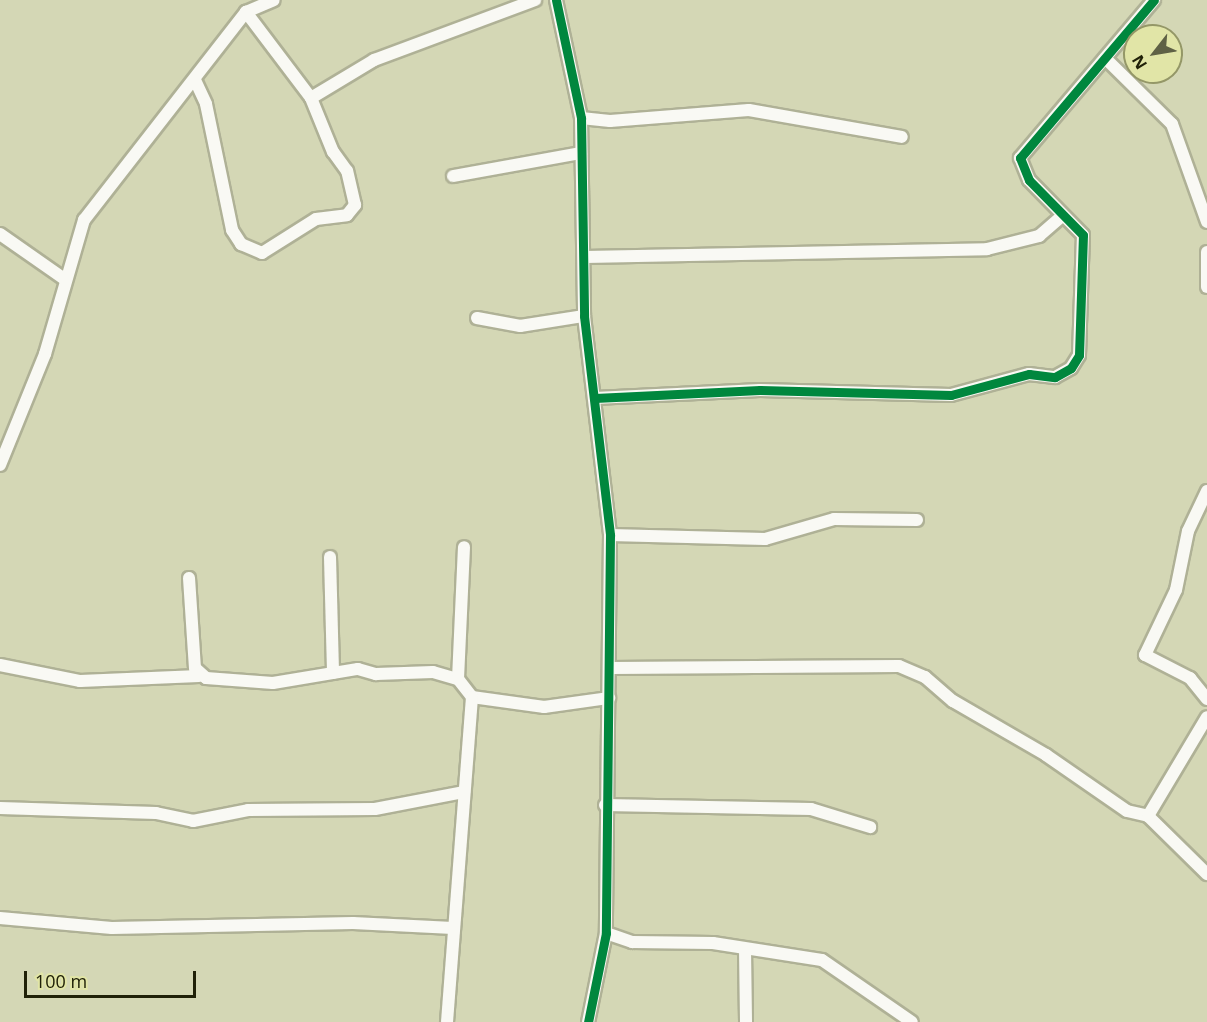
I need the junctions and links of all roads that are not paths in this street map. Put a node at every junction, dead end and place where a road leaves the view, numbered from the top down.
1 (274, 0) edge
2 (536, 0) edge
3 (556, 0) edge
4 (1154, 0) edge
5 (246, 12) junction
6 (1105, 58) junction
7 (195, 80) junction
8 (311, 98) junction
9 (581, 118) junction
10 (902, 137) dead end
11 (581, 153) junction
12 (453, 176) dead end
13 (1061, 217) junction
14 (1207, 222) edge
15 (0, 234) edge
16 (1207, 252) edge
17 (585, 257) junction
18 (63, 278) junction
19 (1207, 287) edge
20 (584, 316) junction
21 (477, 318) dead end
22 (595, 398) junction
23 (0, 465) edge
24 (1207, 491) edge
25 (917, 520) dead end
26 (610, 535) junction
27 (464, 547) dead end
28 (330, 557) dead end
29 (189, 578) dead end
30 (0, 665) edge
31 (610, 668) junction
32 (333, 673) junction
33 (199, 676) junction
34 (458, 679) junction
35 (472, 697) junction
36 (609, 698) junction
37 (1207, 699) edge
38 (1207, 717) edge
39 (464, 792) junction
40 (605, 805) junction
41 (0, 808) edge
42 (1148, 816) junction
43 (870, 827) dead end
44 (1207, 874) edge
45 (0, 918) edge
46 (453, 928) junction
47 (606, 933) junction
48 (745, 949) junction
49 (447, 1022) edge
50 (588, 1022) edge
51 (746, 1022) edge
52 (912, 1022) edge

1 - 5 street
2 - 8 street
3 - 9 street
4 - 6 street
5 - 7 street
5 - 8 street
6 - 13 street
6 - 14 street
7 - 8 street
7 - 18 street
9 - 10 street
9 - 11 street
11 - 12 street
11 - 17 street
13 - 17 street
13 - 22 street
15 - 18 street
16 - 19 street
17 - 20 street
18 - 23 street
20 - 21 street
20 - 22 street
22 - 26 street
24 - 37 street
25 - 26 street
26 - 31 street
27 - 34 street
28 - 32 street
29 - 33 street
30 - 33 street
31 - 36 street
31 - 42 street
32 - 33 street
32 - 34 street
34 - 35 street
35 - 36 street
35 - 39 street
36 - 40 street
38 - 42 street
39 - 41 street
39 - 46 street
40 - 43 street
40 - 47 street
42 - 44 street
45 - 46 street
46 - 49 street
47 - 48 street
47 - 50 street
48 - 51 street
48 - 52 street

